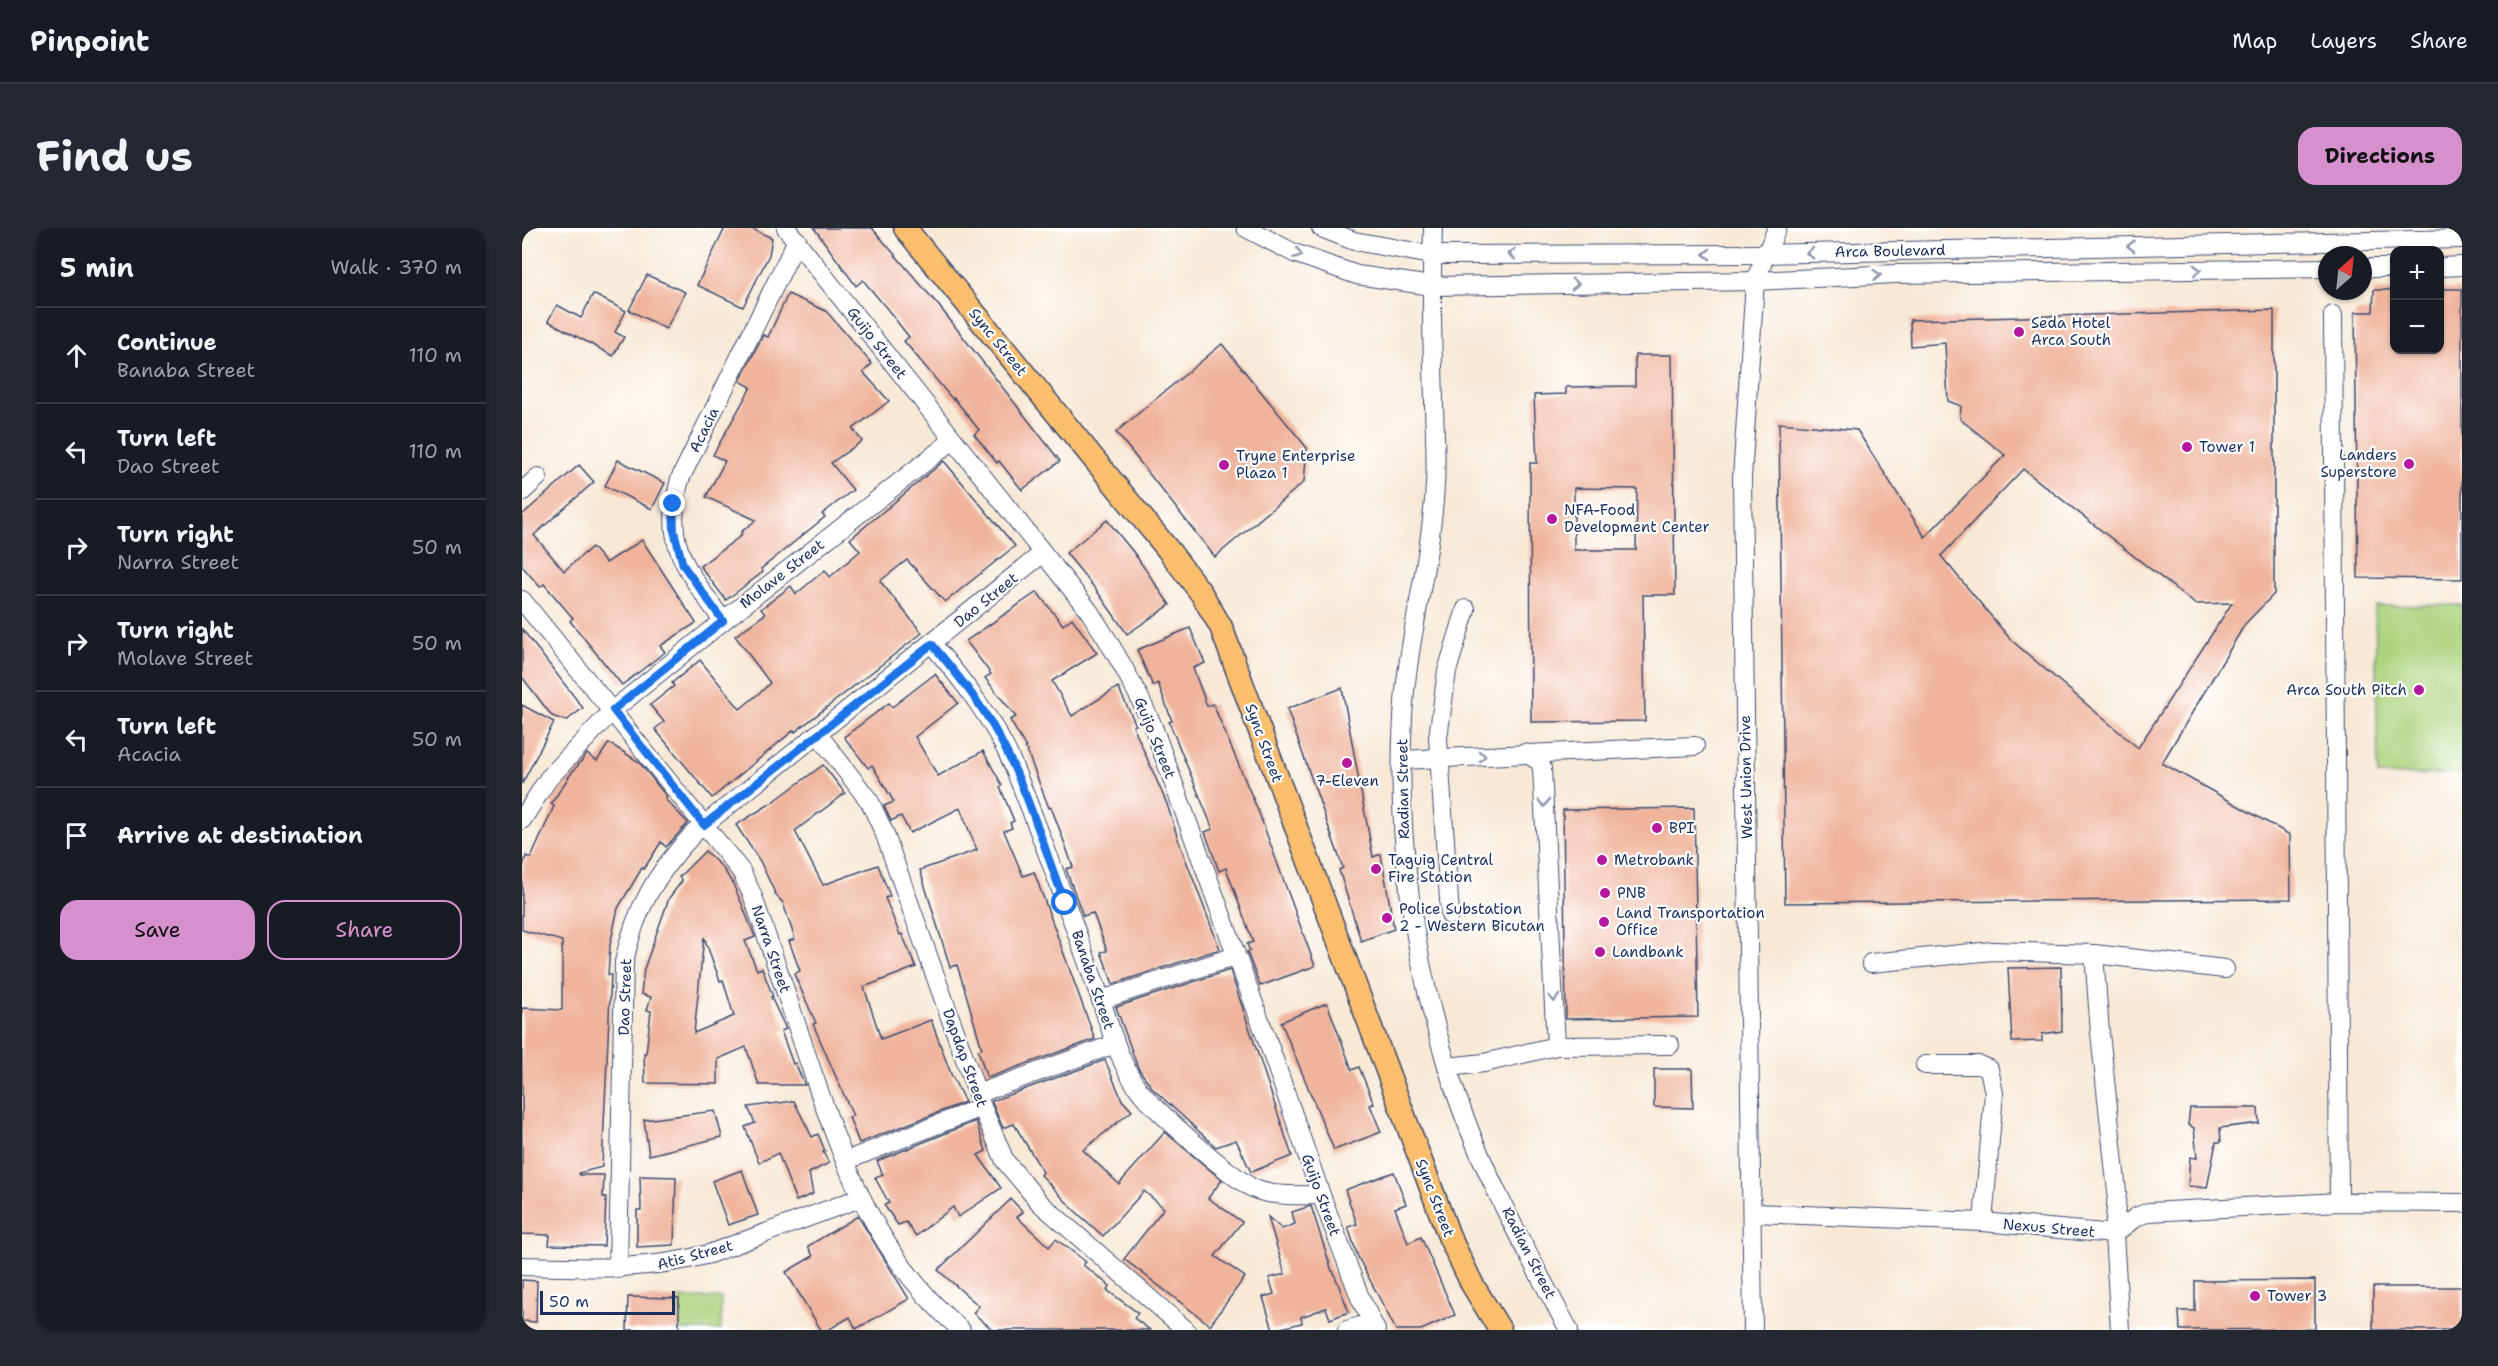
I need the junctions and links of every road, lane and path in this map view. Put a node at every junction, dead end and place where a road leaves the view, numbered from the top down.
1 (905, 228) edge
2 (1246, 228) edge
3 (1321, 228) edge
4 (1433, 228) edge
5 (1777, 228) edge
6 (792, 234) edge
7 (2462, 239) edge
8 (1766, 254) junction
9 (1432, 255) junction
10 (2462, 266) edge
11 (2444, 267) edge
12 (2318, 268) edge
13 (2372, 268) edge
14 (2390, 268) edge
15 (1755, 281) junction
16 (1432, 286) junction
17 (2333, 315) dead end
18 (953, 440) junction
19 (538, 477) dead end
20 (522, 492) edge
21 (1043, 553) junction
22 (522, 600) edge
23 (1466, 609) dead end
24 (723, 621) junction
25 (932, 644) junction
26 (613, 710) junction
27 (818, 734) junction
28 (1695, 746) dead end
29 (1525, 753) junction
30 (1438, 758) junction
31 (1402, 760) junction
32 (522, 820) edge
33 (704, 825) junction
34 (1450, 915) dead end
35 (2094, 954) junction
36 (1236, 956) junction
37 (1871, 963) dead end
38 (2225, 969) dead end
39 (1101, 1000) junction
40 (1115, 1044) junction
41 (1670, 1045) dead end
42 (1556, 1046) junction
43 (1925, 1065) dead end
44 (1447, 1067) junction
45 (980, 1100) junction
46 (845, 1161) junction
47 (1321, 1195) junction
48 (860, 1198) junction
49 (2339, 1202) junction
50 (2462, 1203) edge
51 (1752, 1213) junction
52 (1983, 1222) junction
53 (2114, 1234) junction
54 (522, 1266) edge
55 (618, 1269) junction
56 (1374, 1326) edge
57 (961, 1330) edge
58 (1186, 1330) edge
59 (1347, 1330) edge
60 (1500, 1330) edge
61 (1569, 1330) edge
62 (1753, 1330) edge
63 (2120, 1330) edge

1 - 60 main road, Sync Street
2 -> 16 street, Arca Boulevard
3 - 9 street, Arca Boulevard
4 - 9 street, Radian Street
5 - 8 street, West Union Drive
6 - 18 street, Guijo Street
6 - 24 street, Acacia
7 -> 8 street, Arca Boulevard
8 -> 9 street, Arca Boulevard
8 - 15 street, West Union Drive
9 - 16 street, Radian Street
10 - 11 street
15 -> 12 street, Arca Boulevard
13 - 14 street
16 -> 15 street, Arca Boulevard
15 - 51 street, West Union Drive
16 - 31 street, Radian Street
17 - 49 street
18 - 21 street, Guijo Street
18 - 24 street, Molave Street
19 - 20 street
21 - 25 street, Dao Street
21 - 36 street, Guijo Street
22 - 26 street, Narra Street
23 - 30 street
24 - 26 street, Molave Street
25 - 27 street, Dao Street
25 - 39 street, Banaba Street
26 - 32 street, Molave Street
26 - 33 street, Narra Street
27 - 33 street, Dao Street
27 - 45 street, Dapdap Street
28 - 29 street
30 -> 29 street
29 -> 42 street
30 - 31 street
30 - 34 street
31 - 44 street, Radian Street
33 - 46 street, Narra Street
33 - 55 street, Dao Street
35 - 37 street
35 - 38 street
35 - 53 street
36 - 39 street
36 - 47 street, Guijo Street
39 - 40 street, Banaba Street
40 - 45 street
40 - 47 street, Banaba Street
41 - 42 street
42 - 44 street
43 - 52 street
44 - 61 street, Radian Street
45 - 46 street
45 - 58 street, Dapdap Street
46 - 48 street, Narra Street
47 - 56 street, Guijo Street
48 - 55 street, Atis Street
48 - 57 street, Narra Street
49 - 50 street, Nexus Street
49 - 53 street, Nexus Street
51 - 52 street, Nexus Street
51 - 62 street, West Union Drive
52 - 53 street, Nexus Street
53 - 63 street
54 - 55 street, Atis Street
56 - 59 street

